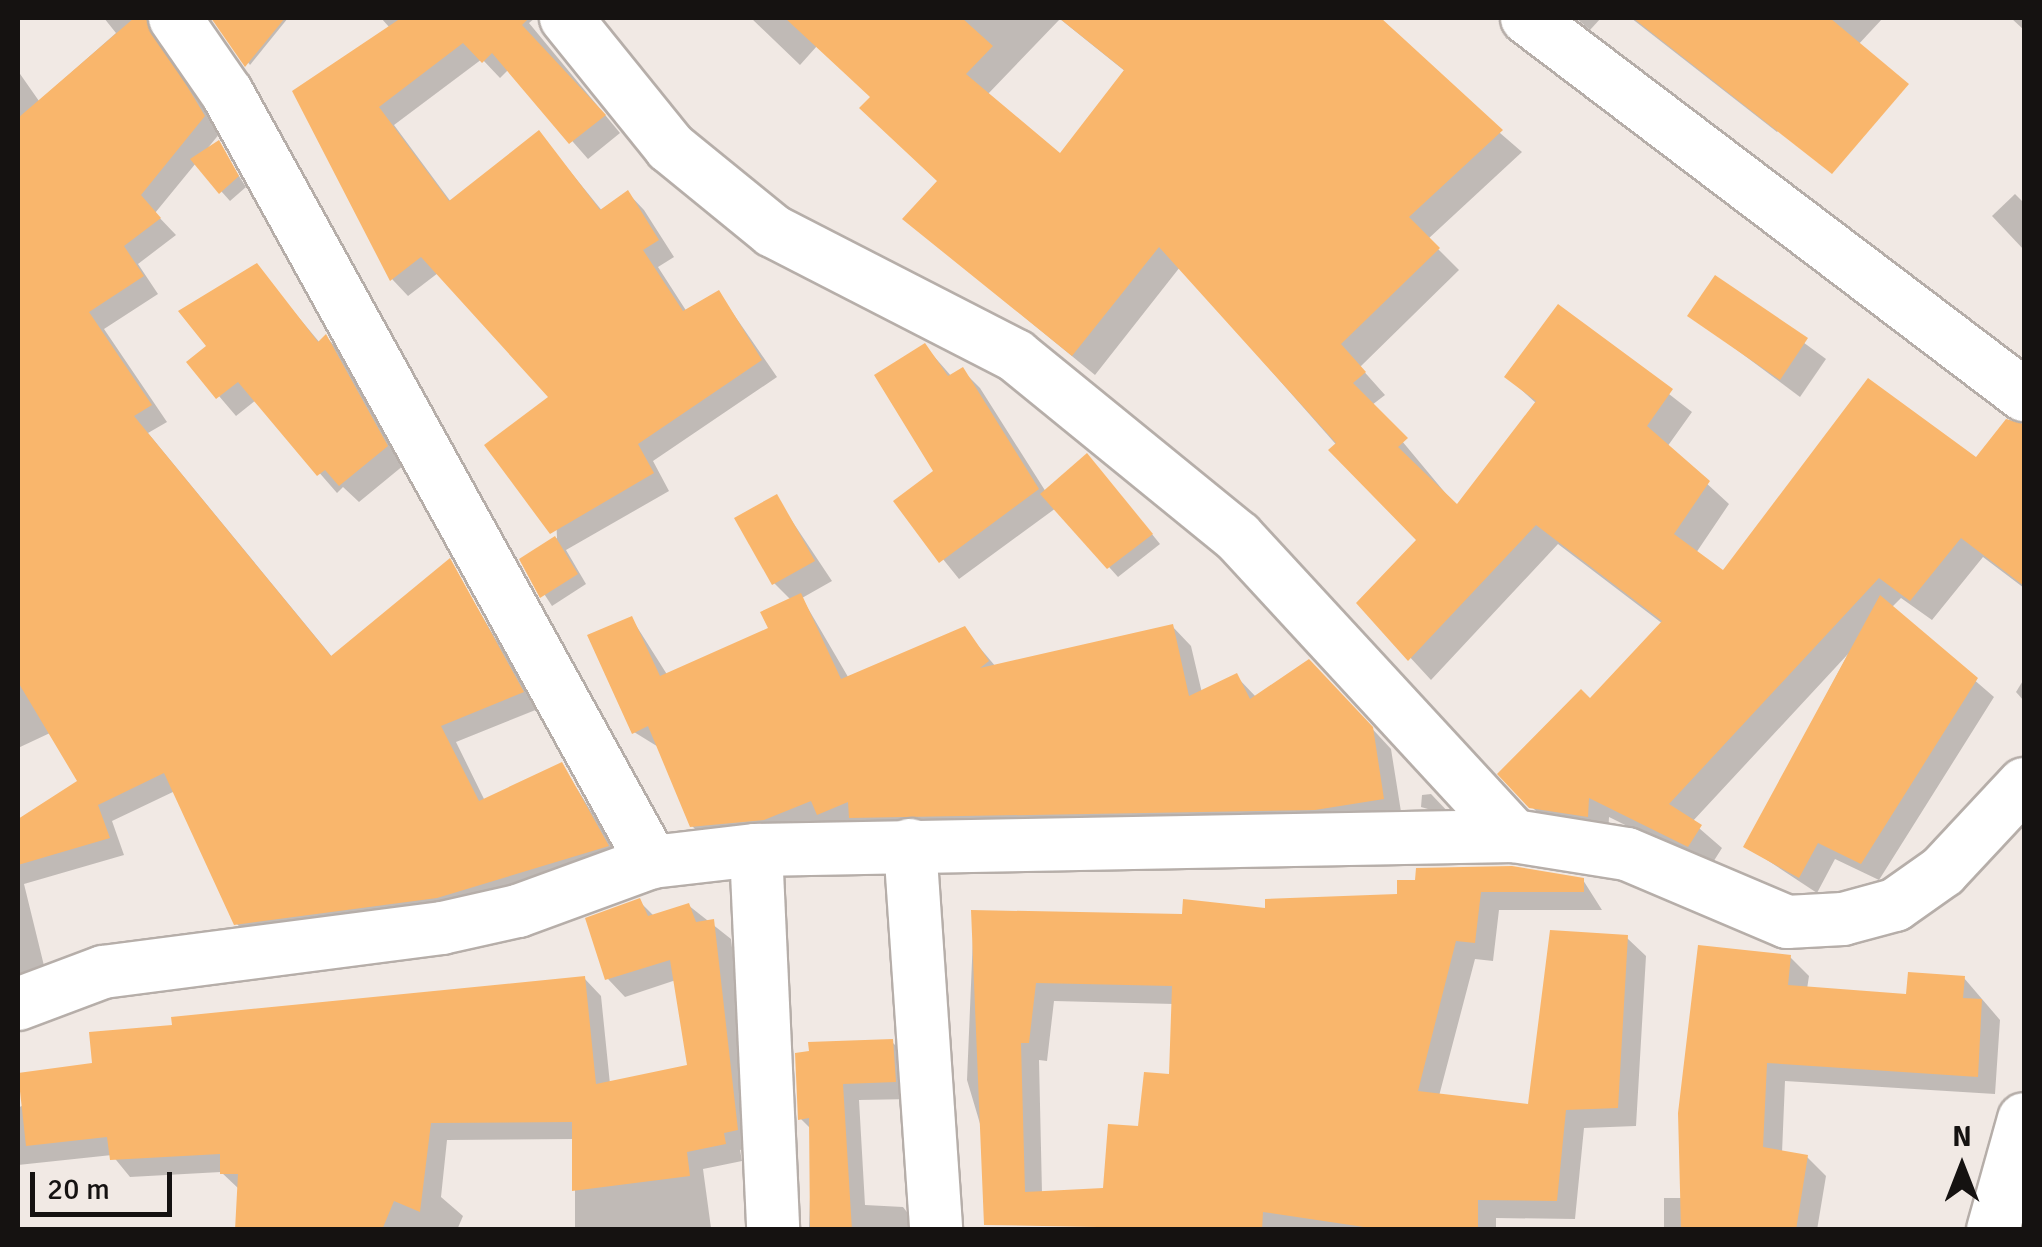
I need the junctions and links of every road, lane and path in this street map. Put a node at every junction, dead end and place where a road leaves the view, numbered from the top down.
1 (176, 18) edge
2 (566, 18) edge
3 (1527, 18) edge
4 (2024, 396) edge
5 (2024, 784) edge
6 (1514, 836) junction
7 (910, 845) junction
8 (756, 850) junction
9 (652, 862) junction
10 (18, 1004) edge
11 (2024, 1118) edge
12 (773, 1230) edge
13 (936, 1230) edge
14 (1993, 1230) edge

1 - 9 street
2 - 6 street
3 - 4 street
5 - 6 street
6 - 7 street
7 - 8 street
7 - 13 street
8 - 9 street
8 - 12 street
9 - 10 street
11 - 14 street

